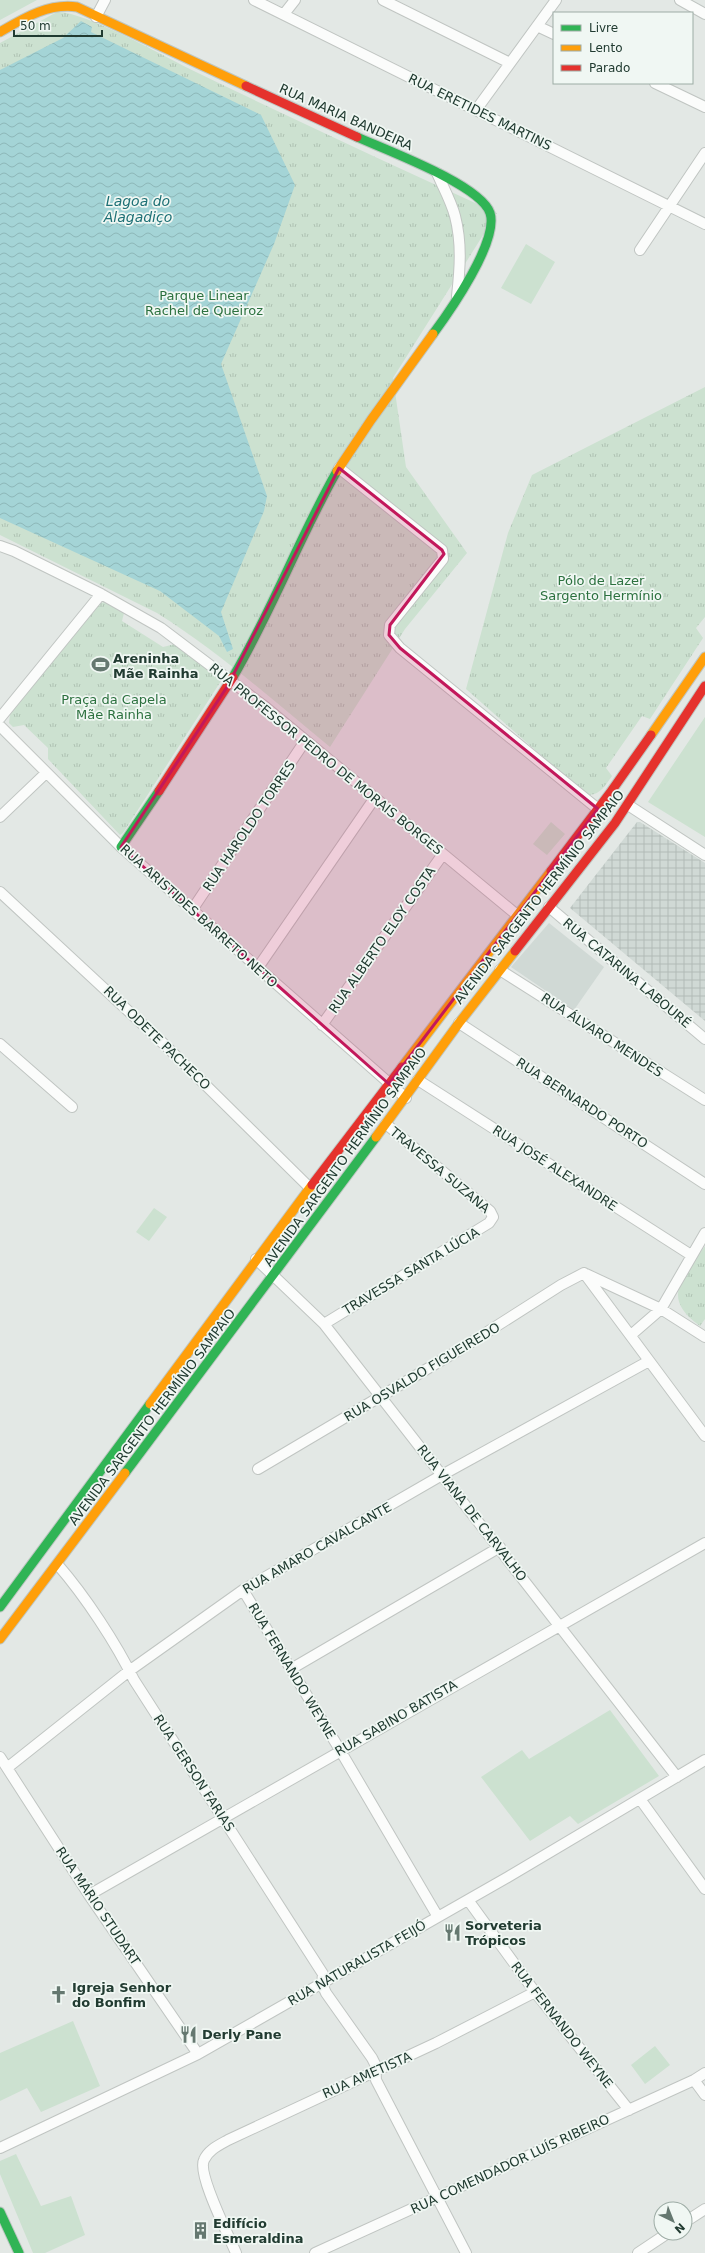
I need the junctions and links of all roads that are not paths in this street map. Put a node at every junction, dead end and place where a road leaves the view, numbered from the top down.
1 (105, 0) edge
2 (254, 0) edge
3 (295, 0) edge
4 (383, 0) edge
5 (556, 0) edge
6 (680, 0) edge
7 (284, 14) junction
8 (705, 14) edge
9 (96, 17) junction
10 (537, 26) junction
11 (0, 32) edge
12 (553, 34) edge
13 (510, 63) junction
14 (657, 84) edge
15 (705, 107) edge
16 (476, 110) junction
17 (705, 153) edge
18 (437, 173) junction
19 (668, 206) junction
20 (705, 224) edge
21 (640, 250) dead end
22 (457, 298) junction
23 (340, 468) junction
24 (0, 546) edge
25 (101, 594) junction
26 (705, 657) edge
27 (232, 680) junction
28 (705, 687) edge
29 (0, 718) edge
30 (0, 726) edge
31 (305, 741) junction
32 (46, 773) junction
33 (374, 799) junction
34 (628, 805) junction
35 (598, 809) junction
36 (0, 817) edge
37 (121, 847) junction
38 (443, 854) junction
39 (705, 855) edge
40 (0, 892) edge
41 (549, 907) junction
42 (192, 910) junction
43 (517, 915) junction
44 (257, 969) junction
45 (500, 970) junction
46 (459, 1023) junction
47 (322, 1025) junction
48 (705, 1039) edge
49 (0, 1044) edge
50 (418, 1080) junction
51 (389, 1084) junction
52 (406, 1098) junction
53 (705, 1100) edge
54 (72, 1107) dead end
55 (386, 1124) junction
56 (705, 1184) edge
57 (310, 1188) junction
58 (494, 1215) joint
59 (705, 1233) edge
60 (691, 1255) junction
61 (256, 1259) junction
62 (584, 1273) junction
63 (274, 1276) junction
64 (661, 1309) junction
65 (324, 1324) junction
66 (631, 1335) junction
67 (705, 1337) edge
68 (649, 1361) junction
69 (382, 1397) junction
70 (705, 1436) edge
71 (258, 1469) dead end
72 (442, 1475) junction
73 (705, 1543) edge
74 (500, 1547) junction
75 (58, 1565) junction
76 (243, 1590) junction
77 (0, 1606) edge
78 (558, 1626) junction
79 (0, 1639) edge
80 (290, 1669) junction
81 (130, 1671) junction
82 (340, 1750) junction
83 (0, 1757) edge
84 (705, 1760) edge
85 (7, 1768) junction
86 (677, 1777) junction
87 (640, 1799) junction
88 (223, 1817) junction
89 (705, 1889) edge
90 (89, 1895) junction
91 (468, 1900) junction
92 (438, 1917) junction
93 (322, 1984) junction
94 (535, 1992) junction
95 (198, 2054) junction
96 (376, 2070) junction
97 (705, 2073) edge
98 (694, 2080) junction
99 (705, 2094) edge
100 (629, 2110) junction
101 (0, 2148) edge
102 (438, 2197) junction
103 (705, 2209) edge
104 (0, 2212) edge
105 (693, 2217) edge
106 (656, 2241) edge
107 (19, 2253) edge
108 (236, 2253) edge
109 (315, 2253) edge
110 (466, 2253) edge
111 (638, 2253) edge

1 - 9 street
2 - 7 street, RUA ERETIDES MARTINS
3 - 7 street
4 - 13 street
5 - 10 street
6 - 8 street
7 - 16 street, RUA ERETIDES MARTINS
9 - 11 main road, RUA MARIA BANDEIRA
9 - 18 main road, RUA MARIA BANDEIRA
10 - 12 street
10 - 13 street
13 - 16 street
14 - 15 street
16 - 19 street, RUA ERETIDES MARTINS
17 - 19 street
18 - 22 street
18 - 22 main road, RUA MARIA BANDEIRA
19 - 20 street, RUA ERETIDES MARTINS
19 - 21 street
22 - 23 main road, RUA MARIA BANDEIRA
23 - 27 main road, RUA MARIA BANDEIRA
23 - 35 street
24 - 25 street, RUA PROFESSOR PEDRO DE MORAIS BORGES
25 - 27 street, RUA PROFESSOR PEDRO DE MORAIS BORGES
25 - 29 street
26 - 35 main road, AVENIDA SARGENTO HERMÍNIO SAMPAIO
27 - 31 street, RUA PROFESSOR PEDRO DE MORAIS BORGES
27 - 37 main road, RUA MARIA BANDEIRA
28 - 34 main road, AVENIDA SARGENTO HERMÍNIO SAMPAIO
30 - 32 street, RUA ARISTIDES BARRETO NETO
31 - 33 street, RUA PROFESSOR PEDRO DE MORAIS BORGES
31 - 42 street, RUA HAROLDO TORRES
32 - 36 street
32 - 37 street, RUA ARISTIDES BARRETO NETO
33 - 38 street, RUA PROFESSOR PEDRO DE MORAIS BORGES
33 - 44 street
34 - 39 street
34 - 41 main road, AVENIDA SARGENTO HERMÍNIO SAMPAIO
35 - 43 main road, AVENIDA SARGENTO HERMÍNIO SAMPAIO
37 - 42 street, RUA ARISTIDES BARRETO NETO
38 - 43 street, RUA PROFESSOR PEDRO DE MORAIS BORGES
38 - 47 street, RUA ALBERTO ELOY COSTA
40 - 57 street, RUA ODETE PACHECO
41 - 45 main road, AVENIDA SARGENTO HERMÍNIO SAMPAIO
41 - 48 street, RUA CATARINA LABOURÉ
42 - 44 street, RUA ARISTIDES BARRETO NETO
43 - 51 main road, AVENIDA SARGENTO HERMÍNIO SAMPAIO
44 - 47 street, RUA ARISTIDES BARRETO NETO
45 - 46 main road, AVENIDA SARGENTO HERMÍNIO SAMPAIO
45 - 53 street, RUA ÁLVARO MENDES
46 - 50 main road, AVENIDA SARGENTO HERMÍNIO SAMPAIO
46 - 56 street, RUA BERNARDO PORTO
47 - 51 street, RUA ARISTIDES BARRETO NETO
49 - 54 street
50 - 52 main road, AVENIDA SARGENTO HERMÍNIO SAMPAIO
50 - 60 street, RUA JOSÉ ALEXANDRE
51 - 52 street, RUA ARISTIDES BARRETO NETO
51 - 57 main road, AVENIDA SARGENTO HERMÍNIO SAMPAIO
52 - 55 main road, AVENIDA SARGENTO HERMÍNIO SAMPAIO
55 - 58 street, TRAVESSA SUZANA
55 - 63 main road, AVENIDA SARGENTO HERMÍNIO SAMPAIO
57 - 61 main road, AVENIDA SARGENTO HERMÍNIO SAMPAIO
58 - 65 street, TRAVESSA SANTA LÚCIA
59 - 60 street
60 - 64 street
61 - 63 street, RUA VIANA DE CARVALHO
61 - 77 main road, AVENIDA SARGENTO HERMÍNIO SAMPAIO
62 - 64 street
62 - 66 street
62 - 69 street, RUA OSVALDO FIGUEIREDO
63 - 65 street, RUA VIANA DE CARVALHO
63 - 75 main road, AVENIDA SARGENTO HERMÍNIO SAMPAIO
64 - 66 street
64 - 67 street
65 - 69 street, RUA VIANA DE CARVALHO
66 - 68 street
68 - 70 street
68 - 72 street, RUA AMARO CAVALCANTE
69 - 71 street, RUA OSVALDO FIGUEIREDO
69 - 72 street, RUA VIANA DE CARVALHO
72 - 74 street, RUA VIANA DE CARVALHO
72 - 76 street, RUA AMARO CAVALCANTE
73 - 78 street, RUA SABINO BATISTA
74 - 78 street, RUA VIANA DE CARVALHO
74 - 80 street
75 - 79 main road, AVENIDA SARGENTO HERMÍNIO SAMPAIO
75 - 81 street, RUA GERSON FARIAS
76 - 80 street, RUA FERNANDO WEYNE
76 - 81 street, RUA AMARO CAVALCANTE
78 - 82 street, RUA SABINO BATISTA
78 - 86 street, RUA VIANA DE CARVALHO
80 - 82 street, RUA FERNANDO WEYNE
81 - 85 street, RUA AMARO CAVALCANTE
81 - 88 street, RUA GERSON FARIAS
82 - 88 street, RUA SABINO BATISTA
82 - 92 street, RUA FERNANDO WEYNE
83 - 85 street, RUA MÁRIO STUDART
84 - 86 street, RUA NATURALISTA FEIJÓ
85 - 90 street, RUA MÁRIO STUDART
86 - 87 street, RUA NATURALISTA FEIJÓ
87 - 89 street
87 - 91 street, RUA NATURALISTA FEIJÓ
88 - 90 street, RUA SABINO BATISTA
88 - 93 street, RUA GERSON FARIAS
90 - 95 street, RUA MÁRIO STUDART
91 - 92 street, RUA NATURALISTA FEIJÓ
91 - 94 street, RUA FERNANDO WEYNE
92 - 93 street, RUA NATURALISTA FEIJÓ
93 - 95 street, RUA NATURALISTA FEIJÓ
93 - 96 street, RUA GERSON FARIAS
94 - 96 street, RUA AMETISTA
94 - 100 street, RUA FERNANDO WEYNE
95 - 101 street, RUA NATURALISTA FEIJÓ
96 - 102 street, RUA GERSON FARIAS
96 - 108 street, RUA AMETISTA
97 - 98 street, RUA COMENDADOR LUÍS RIBEIRO
98 - 99 street
98 - 100 street, RUA COMENDADOR LUÍS RIBEIRO
100 - 102 street, RUA COMENDADOR LUÍS RIBEIRO
102 - 109 street, RUA COMENDADOR LUÍS RIBEIRO
102 - 110 street, RUA GERSON FARIAS
103 - 105 street
104 - 107 main road
106 - 111 street

